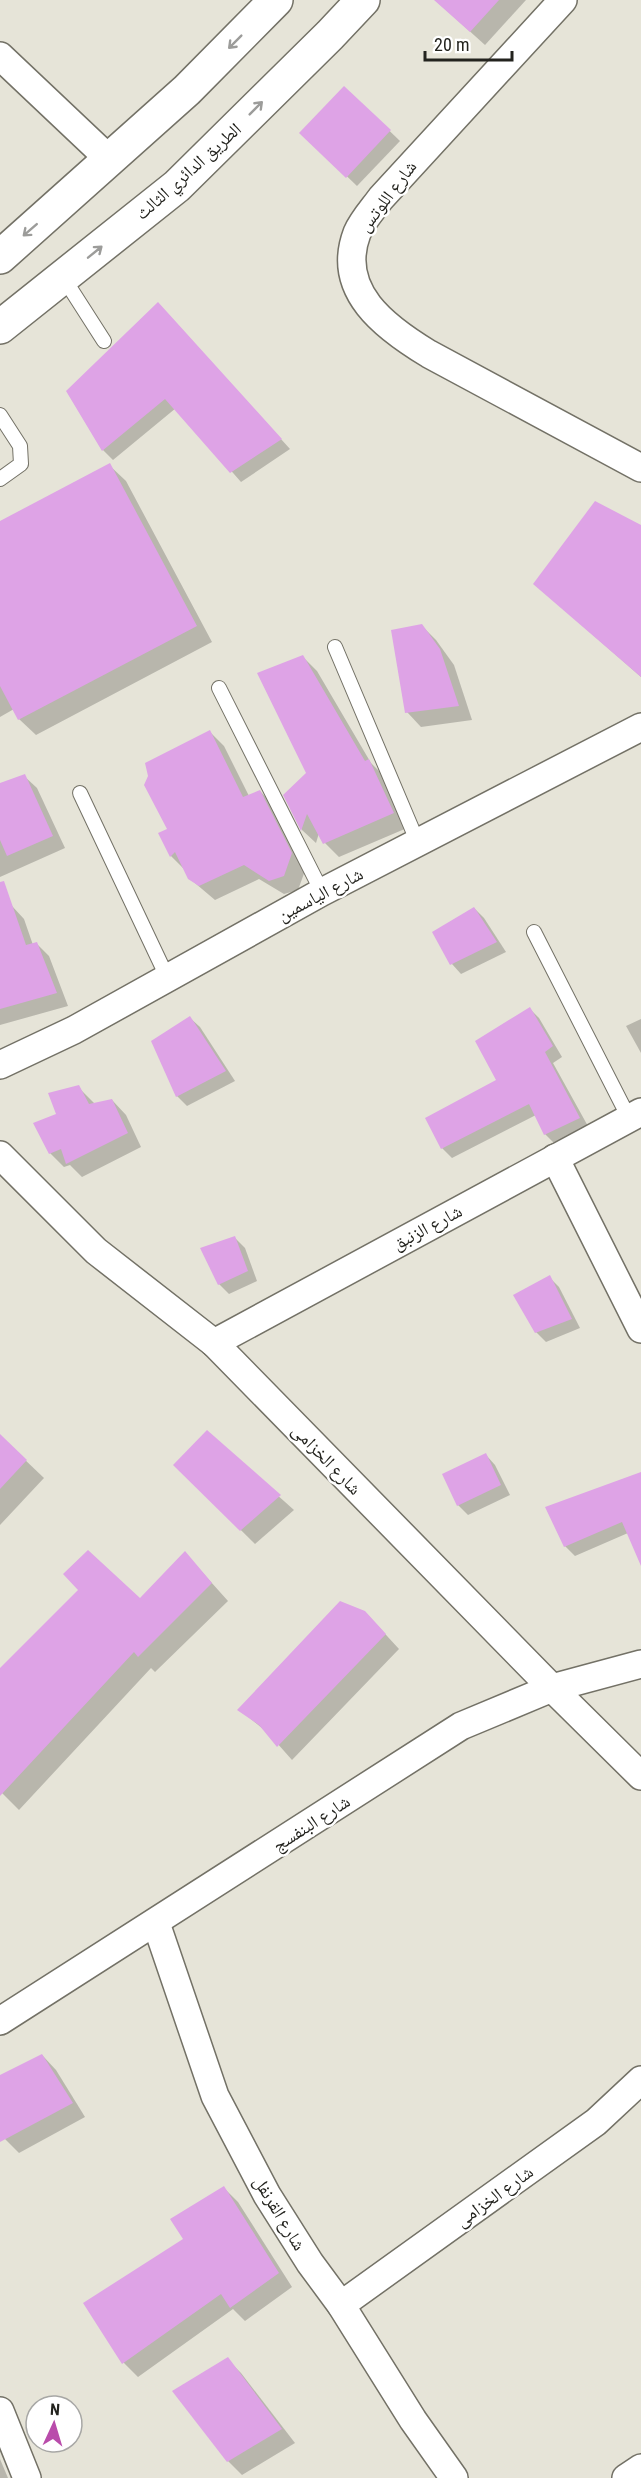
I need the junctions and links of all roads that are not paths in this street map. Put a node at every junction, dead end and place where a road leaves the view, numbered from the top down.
1 (276, 0) edge
2 (363, 0) edge
3 (563, 0) edge
4 (0, 56) edge
5 (110, 160) junction
6 (0, 257) edge
7 (63, 277) junction
8 (0, 327) edge
9 (104, 341) dead end
10 (0, 415) edge
11 (641, 468) edge
12 (0, 478) edge
13 (335, 647) dead end
14 (219, 688) dead end
15 (641, 727) edge
16 (80, 793) dead end
17 (417, 843) junction
18 (322, 892) junction
19 (534, 932) dead end
20 (168, 979) junction
21 (0, 1065) edge
22 (635, 1115) edge
23 (0, 1155) edge
24 (555, 1158) junction
25 (641, 1329) edge
26 (214, 1343) junction
27 (641, 1664) edge
28 (552, 1688) junction
29 (641, 1776) edge
30 (156, 1923) junction
31 (0, 2021) edge
32 (641, 2080) edge
33 (341, 2305) junction
34 (0, 2411) edge
35 (641, 2468) edge
36 (27, 2478) edge
37 (454, 2478) edge
38 (626, 2478) edge

1 -> 5 main road
7 -> 2 main road, الطريق الدائري الثالث
3 - 11 street, شارع اللوتس
4 - 5 street
5 -> 6 main road
7 - 8 main road, الطريق الدائري الثالث
7 - 9 lane
10 - 12 lane
13 - 17 lane
14 - 18 lane
15 - 17 street, شارع الياسمين
16 - 20 lane
17 - 18 street, شارع الياسمين
18 - 20 street, شارع الياسمين
19 - 22 lane
20 - 21 street, شارع الياسمين
22 - 24 street, شارع الزنبق
23 - 26 street, شارع الخزامى
24 - 25 street
24 - 26 street, شارع الزنبق
26 - 28 street, شارع الخزامى
27 - 28 street, شارع البنفسج
28 - 29 street, شارع الخزامى
28 - 30 street, شارع البنفسج
30 - 31 street, شارع البنفسج
30 - 33 street, شارع القرنفل
32 - 33 street, شارع الخزامى
33 - 37 street, شارع القرنفل
34 - 36 street
35 - 38 street

